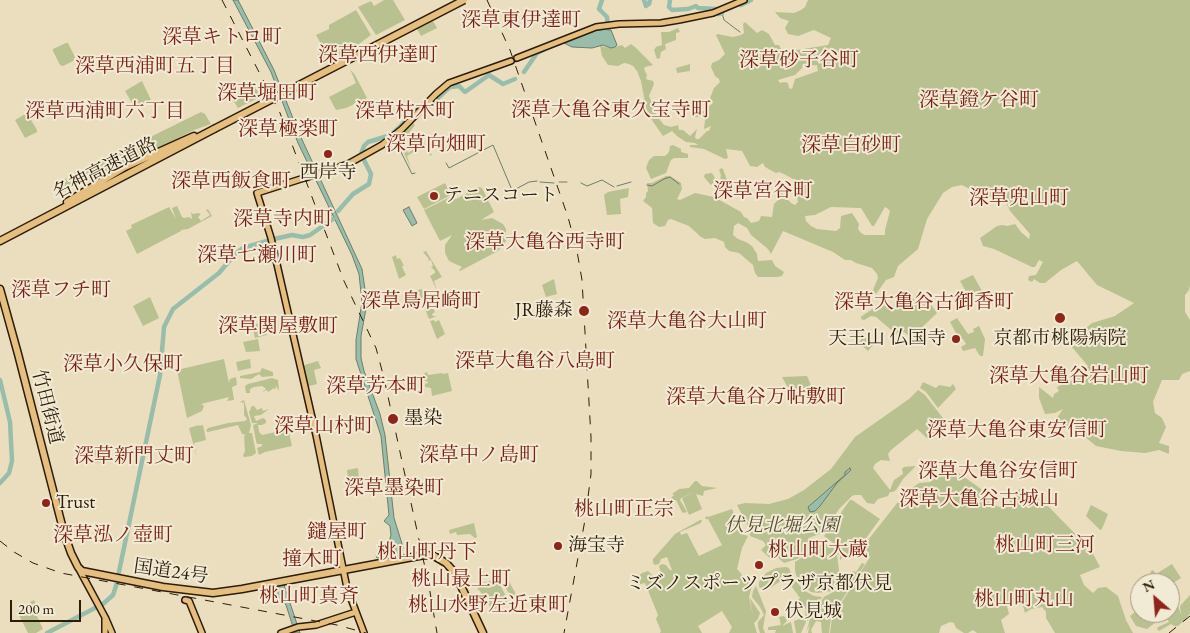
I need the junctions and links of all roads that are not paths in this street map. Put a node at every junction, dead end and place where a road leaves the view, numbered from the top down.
1 (457, 0) edge
2 (464, 0) edge
3 (744, 0) edge
4 (213, 128) junction
5 (53, 211) junction
6 (0, 237) edge
7 (0, 240) edge
8 (0, 289) edge
9 (78, 567) junction
10 (344, 570) junction
11 (88, 574) junction
12 (93, 594) junction
13 (185, 600) dead end
14 (356, 612) junction
15 (106, 629) edge
16 (112, 633) edge
17 (202, 633) edge
18 (281, 633) edge
19 (364, 633) edge
20 (482, 633) edge

1 - 4 highway, 名神高速道路, bridge
2 - 4 highway, 名神高速道路, bridge
3 - 10 main road
4 - 5 highway, 名神高速道路
5 - 6 highway, 名神高速道路
5 - 7 highway, 名神高速道路
8 - 9 highway, 竹田街道
9 - 11 highway, 国道24号
9 - 12 main road, 竹田街道
10 - 11 highway, 国道24号
10 - 14 main road
10 - 20 highway, 国道24号, bridge
11 - 12 main road
12 - 15 main road, 竹田街道
13 - 17 main road
14 - 18 main road
14 - 19 main road
15 - 16 main road, 竹田街道

